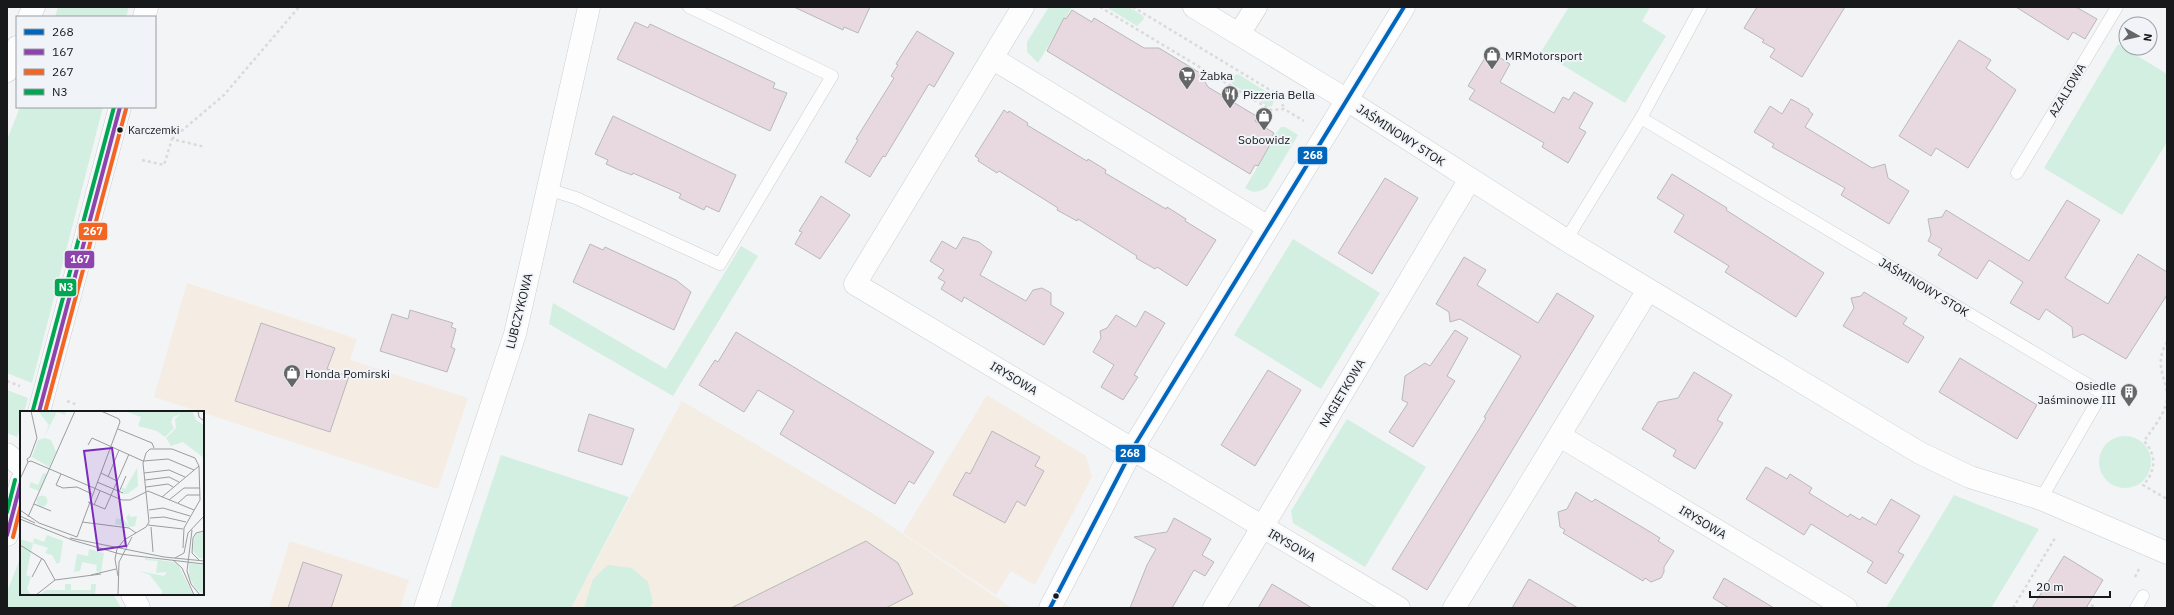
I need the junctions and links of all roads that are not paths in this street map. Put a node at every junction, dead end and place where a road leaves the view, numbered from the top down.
1 (589, 7) edge
2 (689, 7) edge
3 (1023, 7) edge
4 (1194, 7) edge
5 (1256, 7) edge
6 (1404, 7) edge
7 (1701, 7) edge
8 (2117, 7) edge
9 (1239, 34) junction
10 (16, 49) edge
11 (992, 58) junction
12 (7, 71) edge
13 (1347, 100) junction
14 (120, 108) edge
15 (1642, 118) junction
16 (2017, 173) dead end
17 (1470, 179) junction
18 (547, 188) junction
19 (1268, 227) junction
20 (1566, 240) junction
21 (1648, 290) junction
22 (39, 411) edge
23 (1560, 436) junction
24 (1133, 448) junction
25 (7, 454) edge
26 (20, 465) edge
27 (20, 486) edge
28 (2041, 499) junction
29 (1262, 528) junction
30 (7, 535) edge
31 (2167, 553) edge
32 (132, 595) edge
33 (2143, 596) dead end
34 (138, 608) edge
35 (425, 608) edge
36 (1050, 608) edge
37 (1214, 608) edge
38 (1399, 608) edge
39 (1454, 608) edge
40 (1846, 608) edge
41 (2136, 608) edge

1 - 18 street, LUBCZYKOWA
2 - 18 lane
3 - 11 street, IRYSOWA
4 - 9 street, JAŚMINOWY STOK
5 - 9 street
6 - 13 street
7 - 15 lane
8 - 16 lane, AZALIOWA
9 - 13 street, JAŚMINOWY STOK
10 - 12 street
11 - 19 street
11 - 24 street, IRYSOWA
13 - 17 street, JAŚMINOWY STOK
13 - 19 street
14 - 22 street
15 - 20 lane
15 - 28 lane, JAŚMINOWY STOK
17 - 20 street, JAŚMINOWY STOK
17 - 29 street, NAGIETKOWA
18 - 35 street, LUBCZYKOWA
19 - 24 street
20 - 21 street, JAŚMINOWY STOK
21 - 23 street
21 - 28 street, JAŚMINOWY STOK
23 - 39 street
23 - 40 street, IRYSOWA
24 - 29 street, IRYSOWA
24 - 36 street
25 - 26 street
27 - 30 street
28 - 31 street, JAŚMINOWY STOK
29 - 37 street, NAGIETKOWA
29 - 38 street, IRYSOWA
32 - 34 street
33 - 41 lane

